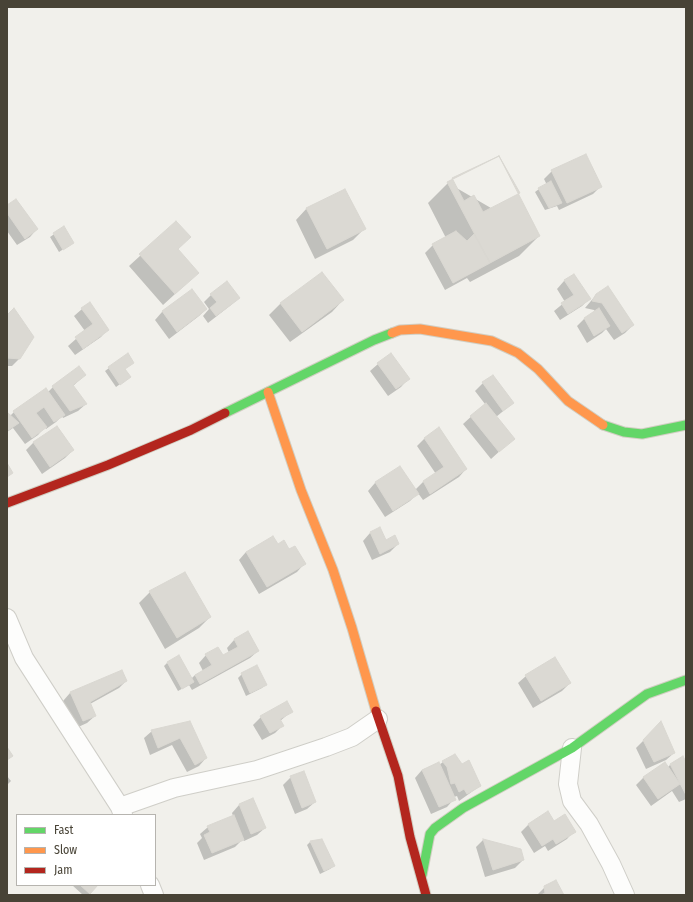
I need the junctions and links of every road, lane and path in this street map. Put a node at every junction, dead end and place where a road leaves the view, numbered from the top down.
1 (268, 392) junction
2 (686, 425) edge
3 (7, 503) edge
4 (7, 618) edge
5 (686, 680) edge
6 (378, 719) junction
7 (572, 748) junction
8 (122, 811) edge
9 (421, 880) junction
10 (426, 895) edge
11 (625, 895) edge

1 - 2 street
1 - 3 street
1 - 6 street
4 - 8 street
5 - 7 street
6 - 8 street
6 - 9 street
7 - 9 street
7 - 11 street
9 - 10 street

